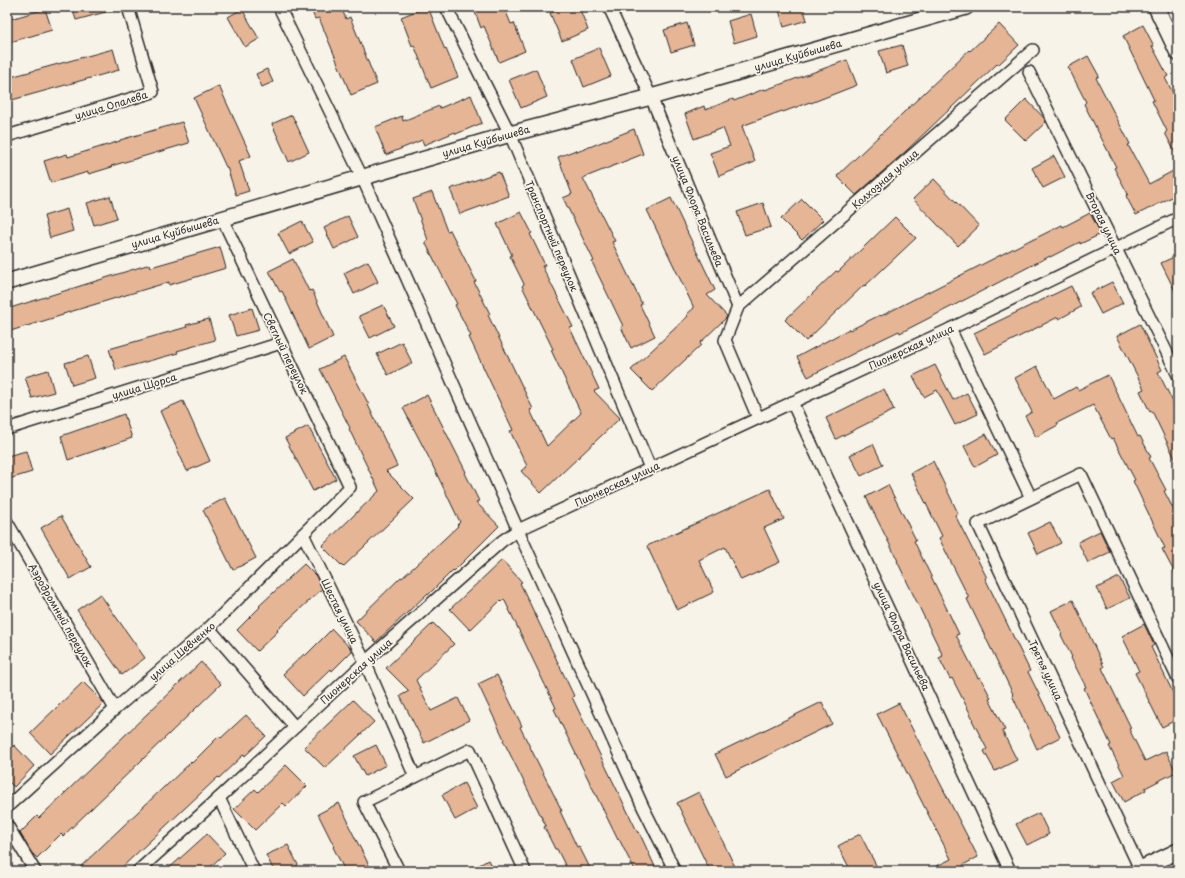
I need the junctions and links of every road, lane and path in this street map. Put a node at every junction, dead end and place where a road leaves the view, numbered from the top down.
1 (128, 7) edge
2 (279, 7) edge
3 (446, 7) edge
4 (609, 7) edge
5 (966, 7) edge
6 (1156, 7) edge
7 (1033, 50) dead end
8 (1178, 53) edge
9 (1029, 72) dead end
10 (652, 97) junction
11 (510, 134) junction
12 (7, 136) edge
13 (362, 177) junction
14 (222, 218) junction
15 (1178, 218) edge
16 (1116, 248) junction
17 (7, 282) edge
18 (738, 307) junction
19 (950, 329) junction
20 (281, 343) junction
21 (1178, 375) edge
22 (792, 402) junction
23 (758, 418) junction
24 (7, 429) edge
25 (650, 468) junction
26 (350, 487) joint
27 (1031, 498) junction
28 (7, 522) edge
29 (518, 530) junction
30 (303, 534) junction
31 (209, 628) junction
32 (365, 662) junction
33 (1178, 679) edge
34 (115, 708) junction
35 (295, 726) junction
36 (415, 777) junction
37 (219, 798) junction
38 (7, 807) edge
39 (7, 825) edge
40 (1178, 851) edge
41 (1138, 870) edge
42 (35, 871) edge
43 (138, 871) edge
44 (254, 871) edge
45 (399, 871) edge
46 (526, 871) edge
47 (675, 871) edge
48 (1010, 871) edge

1 - 12 street, улица Опалева
2 - 13 street
3 - 11 street, Транспортный переулок
4 - 10 street, улица Флора Васильева
5 - 10 street, улица Куйбышева
6 - 8 street
7 - 18 street, Колхозная улица
9 - 16 street, Вторая улица
10 - 11 street, улица Куйбышева
10 - 18 street, улица Флора Васильева
11 - 13 street, улица Куйбышева
11 - 25 street, Транспортный переулок
13 - 14 street, улица Куйбышева
13 - 29 street
14 - 17 street, улица Куйбышева
14 - 20 street, Светлый переулок
15 - 16 street, Пионерская улица
16 - 19 street, Пионерская улица
16 - 21 street, Вторая улица
18 - 23 street
19 - 22 street, Пионерская улица
19 - 27 street
20 - 24 street, улица Щорса
20 - 26 street, Светлый переулок
22 - 23 street, Пионерская улица
22 - 48 street, улица Флора Васильева
23 - 25 street, Пионерская улица
25 - 29 street, Пионерская улица
26 - 30 street, улица Шевченко
27 - 33 street, Третья улица
27 - 41 street, Третья улица
28 - 34 street, Аэродромный переулок
29 - 32 street, Пионерская улица
29 - 47 street
30 - 31 street, улица Шевченко
30 - 32 street, Шестая улица
31 - 34 street, улица Шевченко
31 - 35 street
32 - 35 street, Пионерская улица
32 - 36 street, Шестая улица
34 - 38 street, улица Шевченко
35 - 37 street, Пионерская улица
36 - 45 street
36 - 46 street
37 - 43 street, Пионерская улица
37 - 44 street
39 - 42 street
40 - 41 street

